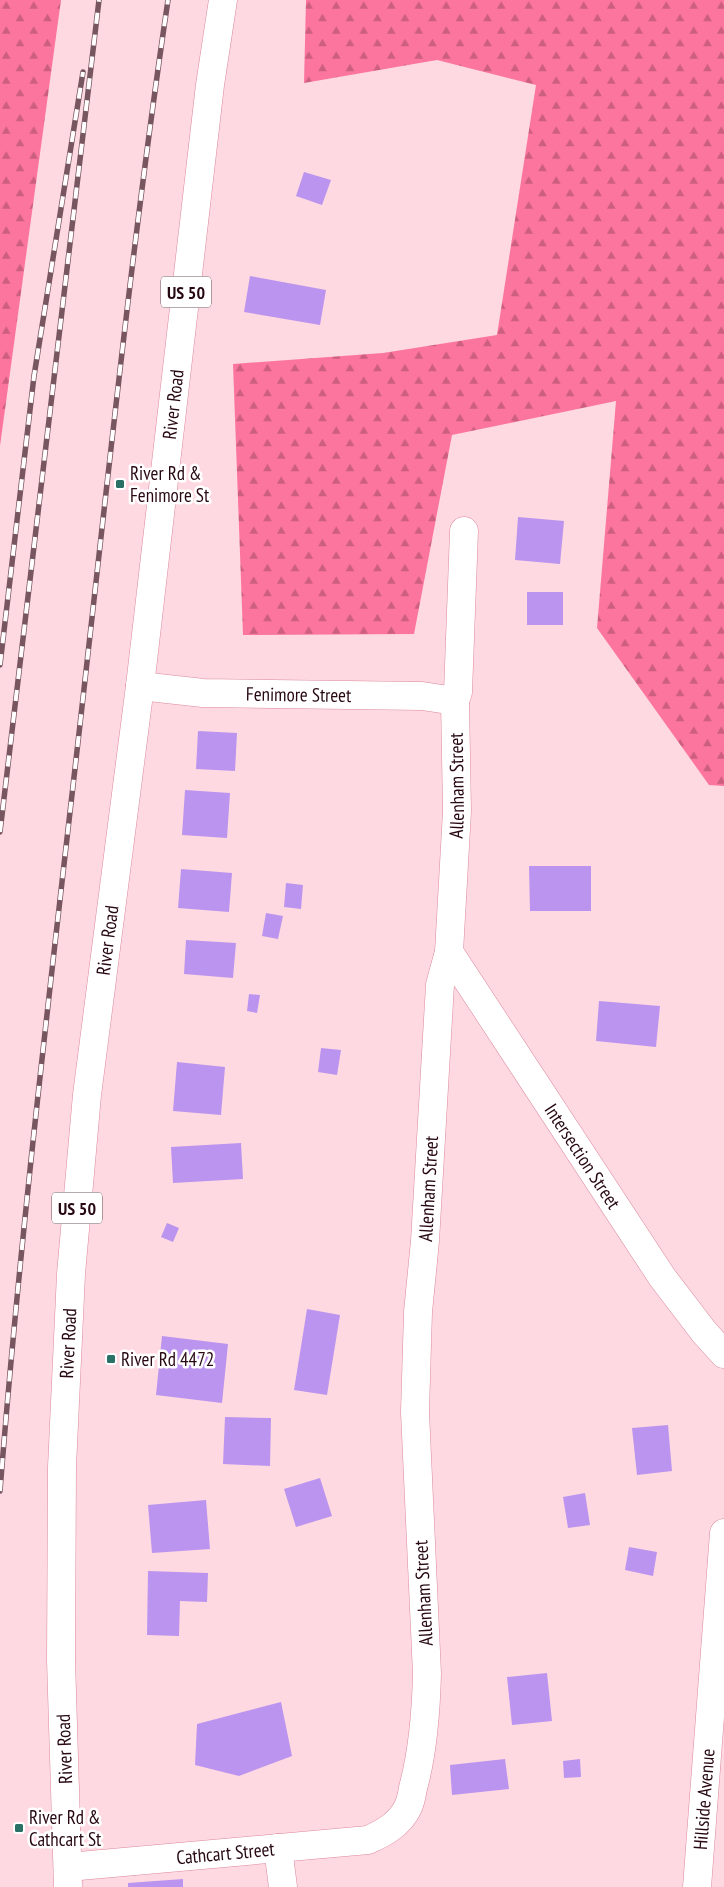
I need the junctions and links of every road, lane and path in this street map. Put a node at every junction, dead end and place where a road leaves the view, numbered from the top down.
1 (223, 0) edge
2 (464, 531) dead end
3 (140, 686) junction
4 (456, 702) junction
5 (448, 952) junction
6 (724, 1354) edge
7 (724, 1533) edge
8 (382, 1834) joint
9 (278, 1848) junction
10 (68, 1877) edge
11 (283, 1887) edge
12 (697, 1887) edge

1 - 3 street, River Road / US 50
2 - 4 street, Allenham Street
3 - 4 street, Fenimore Street
3 - 10 street, River Road / US 50
4 - 5 street, Allenham Street
5 - 6 street, Intersection Street
5 - 8 street, Allenham Street
7 - 12 street, Hillside Avenue
8 - 9 street, Cathcart Street
9 - 10 street, Cathcart Street
9 - 11 street

